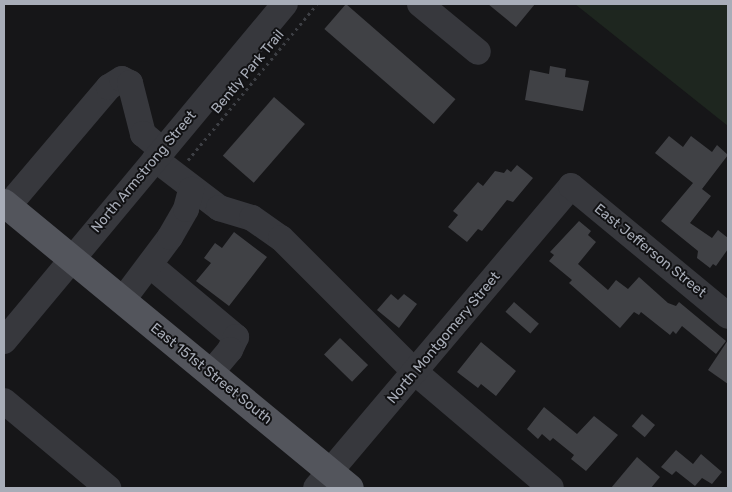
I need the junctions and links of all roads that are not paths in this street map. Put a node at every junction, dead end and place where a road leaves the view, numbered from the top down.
1 (285, 4) edge
2 (420, 4) edge
3 (478, 52) dead end
4 (171, 168) junction
5 (571, 186) joint
6 (6, 204) edge
7 (72, 259) junction
8 (151, 266) junction
9 (122, 301) junction
10 (728, 316) edge
11 (4, 341) edge
12 (416, 373) junction
13 (210, 374) junction
14 (4, 401) edge
15 (332, 483) edge
16 (108, 488) edge
17 (551, 488) edge

1 - 4 street, North Armstrong Street
2 - 3 street
4 - 6 street
4 - 7 street, North Armstrong Street
4 - 8 street
4 - 12 street
5 - 10 street, East Jefferson Street
5 - 12 street, North Montgomery Street
6 - 7 main road, East 151st Street South
7 - 9 main road, East 151st Street South
7 - 11 street, North Armstrong Street
8 - 9 street
8 - 13 street
9 - 13 main road, East 151st Street South
12 - 15 street, North Montgomery Street
12 - 17 street
13 - 15 main road, East 151st Street South
14 - 16 street

